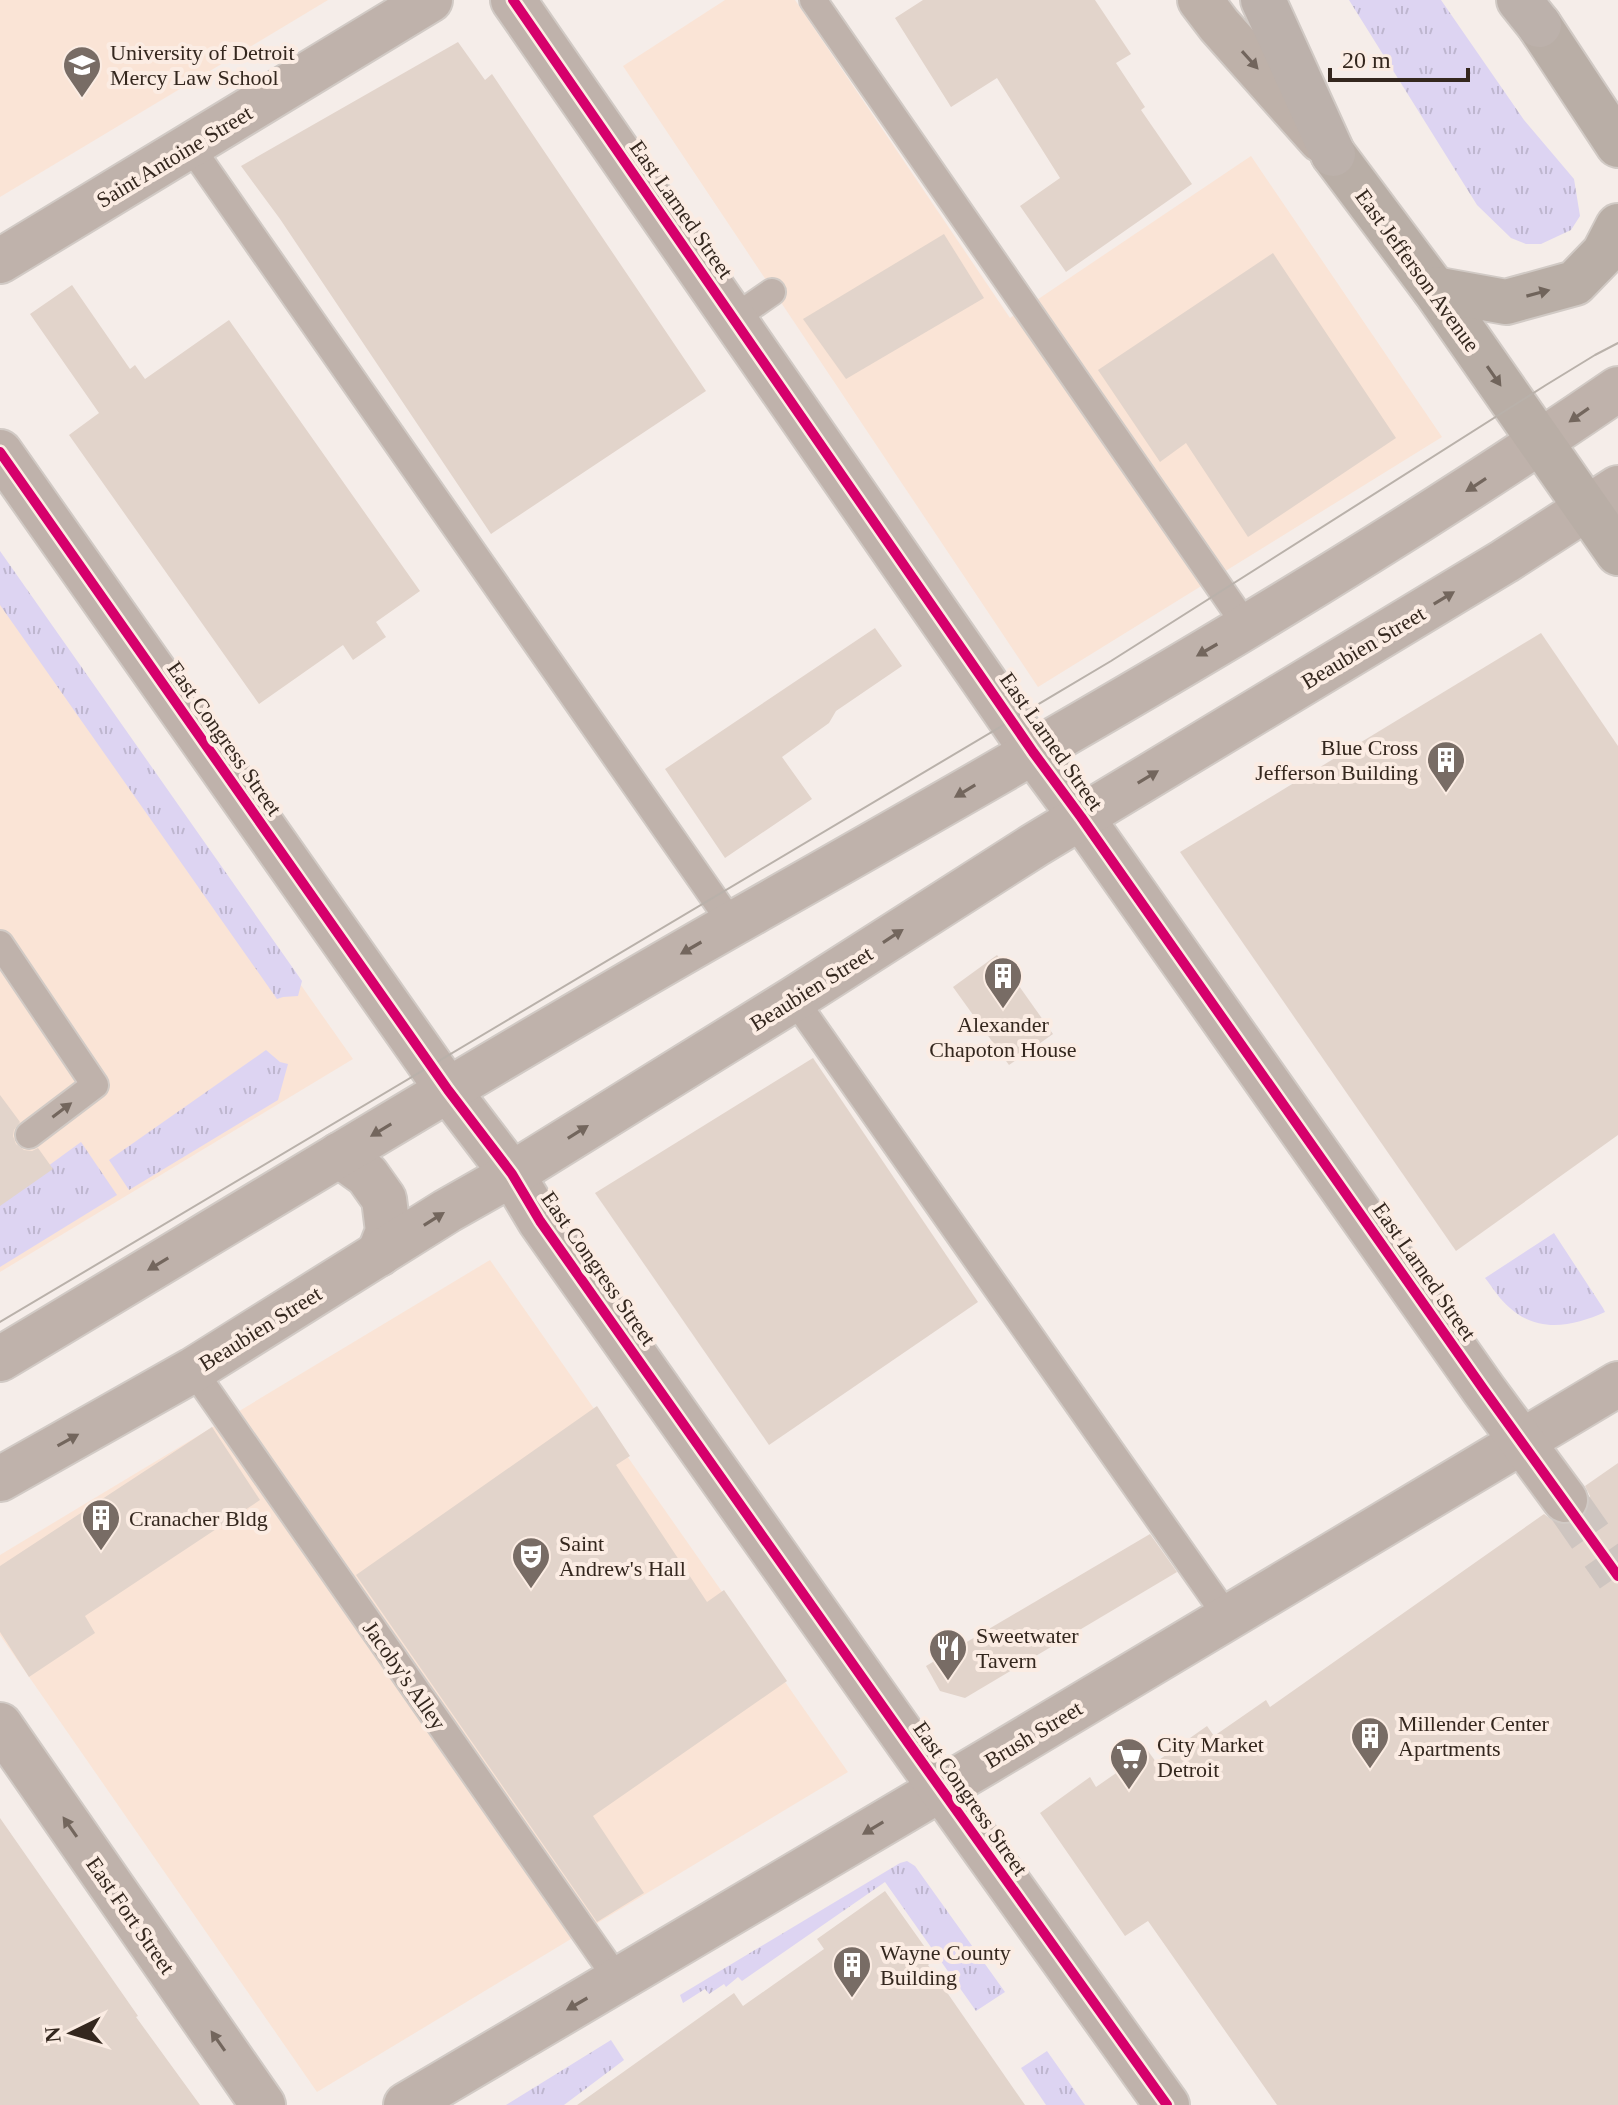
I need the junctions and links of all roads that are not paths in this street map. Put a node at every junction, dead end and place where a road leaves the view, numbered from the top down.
1 (430, 0) edge
2 (513, 0) edge
3 (1200, 0) edge
4 (1263, 0) edge
5 (817, 2) edge
6 (1528, 8) edge
7 (1618, 145) edge
8 (190, 146) junction
9 (1333, 154) junction
10 (1618, 226) edge
11 (0, 261) edge
12 (1434, 289) junction
13 (772, 292) dead end
14 (733, 319) junction
15 (1618, 389) edge
16 (1541, 442) junction
17 (0, 452) edge
18 (1603, 498) edge
19 (1618, 553) edge
20 (1247, 627) junction
21 (1033, 752) junction
22 (1081, 817) junction
23 (732, 924) junction
24 (0, 944) edge
25 (794, 999) junction
26 (448, 1090) junction
27 (29, 1135) dead end
28 (339, 1155) junction
29 (512, 1174) junction
30 (379, 1254) junction
31 (0, 1359) edge
32 (193, 1370) junction
33 (1618, 1384) edge
34 (1522, 1443) junction
35 (0, 1479) edge
36 (1565, 1500) tunnel mouth
37 (1228, 1618) junction
38 (0, 1725) edge
39 (940, 1789) junction
40 (618, 1980) junction
41 (263, 2105) edge
42 (406, 2105) edge
43 (1167, 2105) edge

1 - 8 street, Saint Antoine Street
2 - 14 street, East Larned Street
3 -> 9 main road, East Jefferson Avenue
4 - 9 highway
5 - 20 lane
6 - 7 highway
8 - 11 street, Saint Antoine Street
8 - 23 lane
9 - 12 highway, East Jefferson Avenue
12 -> 10 highway
12 -> 16 highway, East Jefferson Avenue
13 - 14 lane
14 - 21 street, East Larned Street
15 -> 16 street
16 - 18 highway, East Jefferson Avenue
16 -> 20 street
17 - 26 street, East Congress Street
18 - 19 highway, East Jefferson Avenue
22 -> 18 street, Beaubien Street
20 -> 21 street
21 - 22 street, East Larned Street
21 -> 23 street
25 -> 22 street, Beaubien Street
22 - 34 street, East Larned Street
23 -> 26 street
27 -> 24 lane
29 -> 25 street, Beaubien Street
25 - 37 lane
26 -> 28 street
26 - 29 street, East Congress Street
28 - 30 street
28 -> 31 street
30 -> 29 street, Beaubien Street
29 - 39 street, East Congress Street
30 - 32 street, Beaubien Street
35 -> 32 street, Beaubien Street
32 - 40 lane, Jacoby's Alley
33 - 34 street, Brush Street
34 - 36 street, East Larned Street
34 - 37 street, Brush Street
37 - 39 street, Brush Street
41 -> 38 street, East Fort Street
39 -> 40 street, Brush Street
39 - 43 street, East Congress Street
40 -> 42 street, Brush Street

